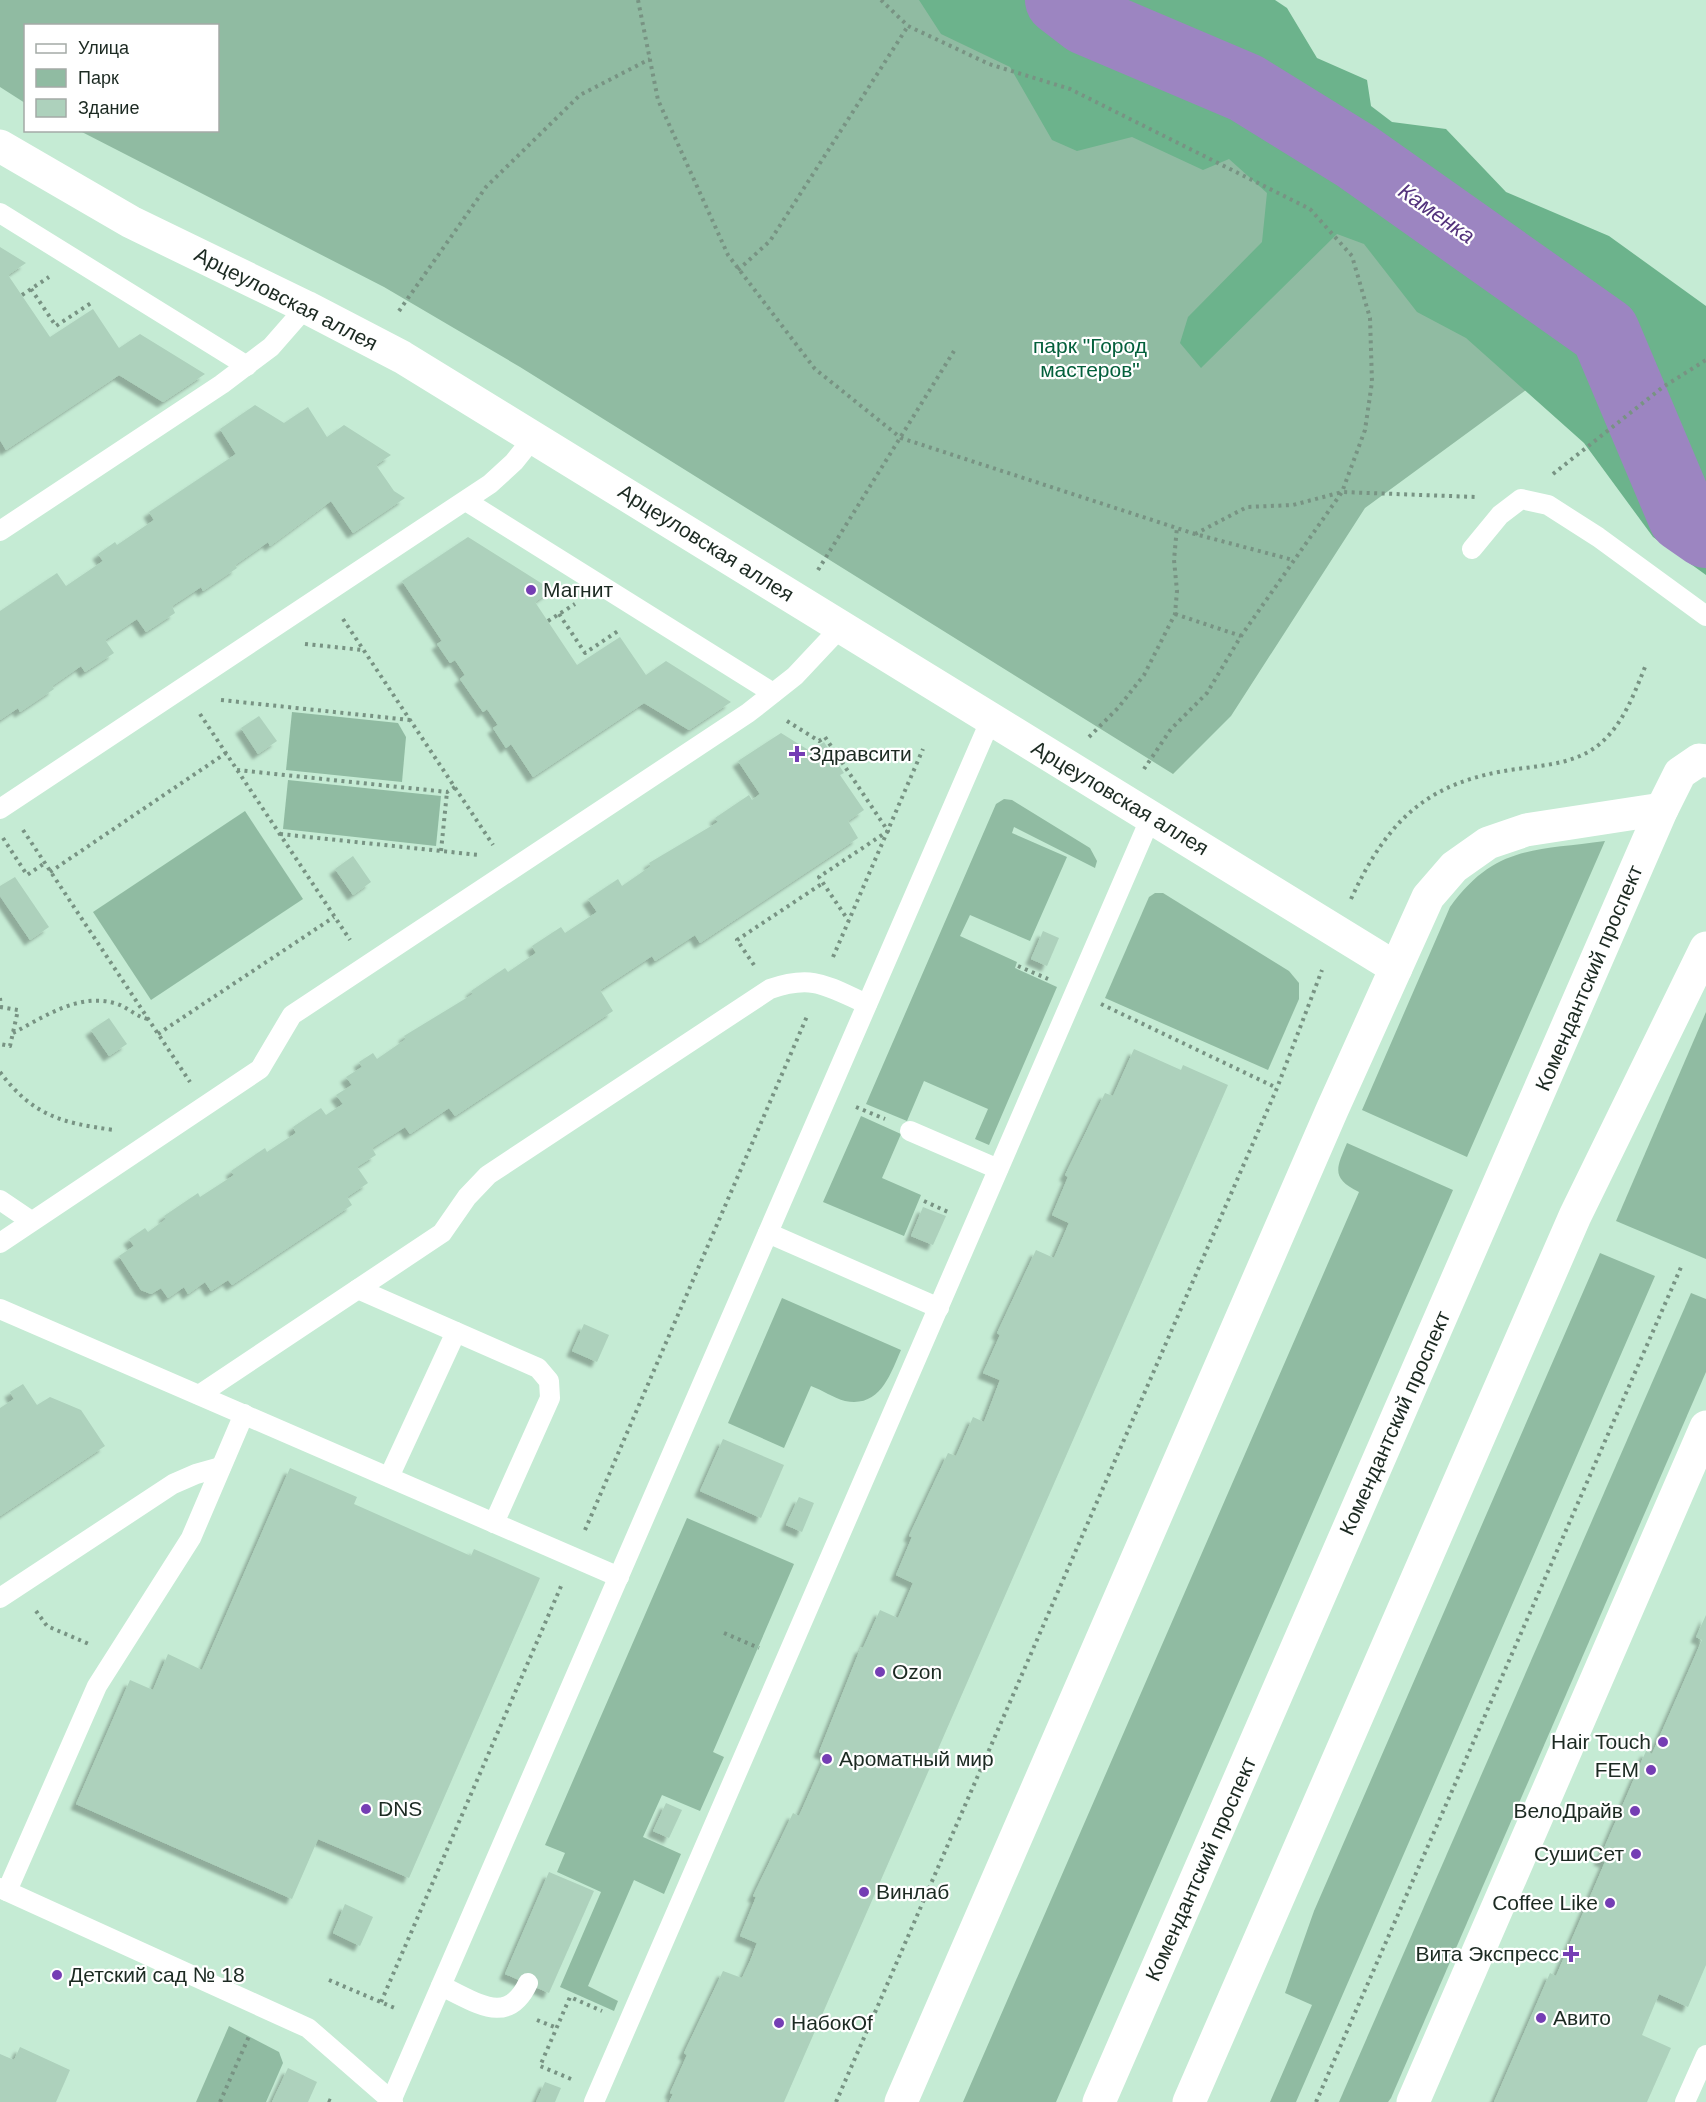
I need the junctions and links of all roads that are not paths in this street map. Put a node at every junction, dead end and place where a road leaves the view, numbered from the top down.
1 (0, 147) edge
2 (0, 213) edge
3 (306, 307) junction
4 (247, 366) junction
5 (534, 437) junction
6 (466, 501) junction
7 (0, 531) edge
8 (1472, 549) dead end
9 (1706, 616) edge
10 (841, 627) junction
11 (766, 698) junction
12 (991, 719) junction
13 (1706, 761) edge
14 (3, 807) edge
15 (1662, 809) junction
16 (1151, 818) junction
17 (1706, 948) edge
18 (1396, 968) junction
19 (867, 1004) junction
20 (910, 1131) dead end
21 (998, 1169) junction
22 (0, 1200) edge
23 (31, 1221) junction
24 (768, 1233) junction
25 (0, 1243) edge
26 (358, 1289) junction
27 (939, 1308) junction
28 (0, 1309) edge
29 (456, 1332) junction
30 (199, 1395) junction
31 (244, 1414) junction
32 (1706, 1427) edge
33 (221, 1467) junction
34 (389, 1477) junction
35 (494, 1523) junction
36 (619, 1577) junction
37 (0, 1598) edge
38 (4, 1889) edge
39 (528, 1983) dead end
40 (441, 1986) junction
41 (1706, 2055) edge
42 (597, 2097) edge
43 (392, 2102) edge
44 (901, 2102) edge
45 (1099, 2102) edge
46 (1189, 2102) edge
47 (1413, 2102) edge
48 (1685, 2102) edge

1 - 3 street, Арцеуловская аллея
2 - 4 lane
3 - 4 lane
3 - 5 street, Арцеуловская аллея
4 - 7 lane
5 - 6 lane
5 - 10 street, Арцеуловская аллея
6 - 11 lane
6 - 14 lane
8 - 9 lane
10 - 11 lane
10 - 12 street, Арцеуловская аллея
11 - 23 lane
12 - 16 street, Арцеуловская аллея
12 - 19 lane
13 - 15 street, Комендантский проспект
15 - 18 street
15 - 45 street, Комендантский проспект
16 - 18 street, Арцеуловская аллея
16 - 21 lane
17 - 46 street
18 - 44 street
19 - 24 lane
19 - 26 lane
20 - 21 lane
21 - 27 lane
22 - 23 lane
23 - 25 lane
24 - 27 lane
24 - 36 lane
26 - 29 lane
26 - 30 lane
27 - 42 lane
28 - 30 lane
29 - 34 lane
29 - 35 lane
30 - 31 lane
31 - 33 lane
31 - 34 lane
32 - 47 street
33 - 37 lane
33 - 38 lane
34 - 35 lane
35 - 36 lane
36 - 40 lane
38 - 43 lane
39 - 40 lane
40 - 43 lane
41 - 48 lane

